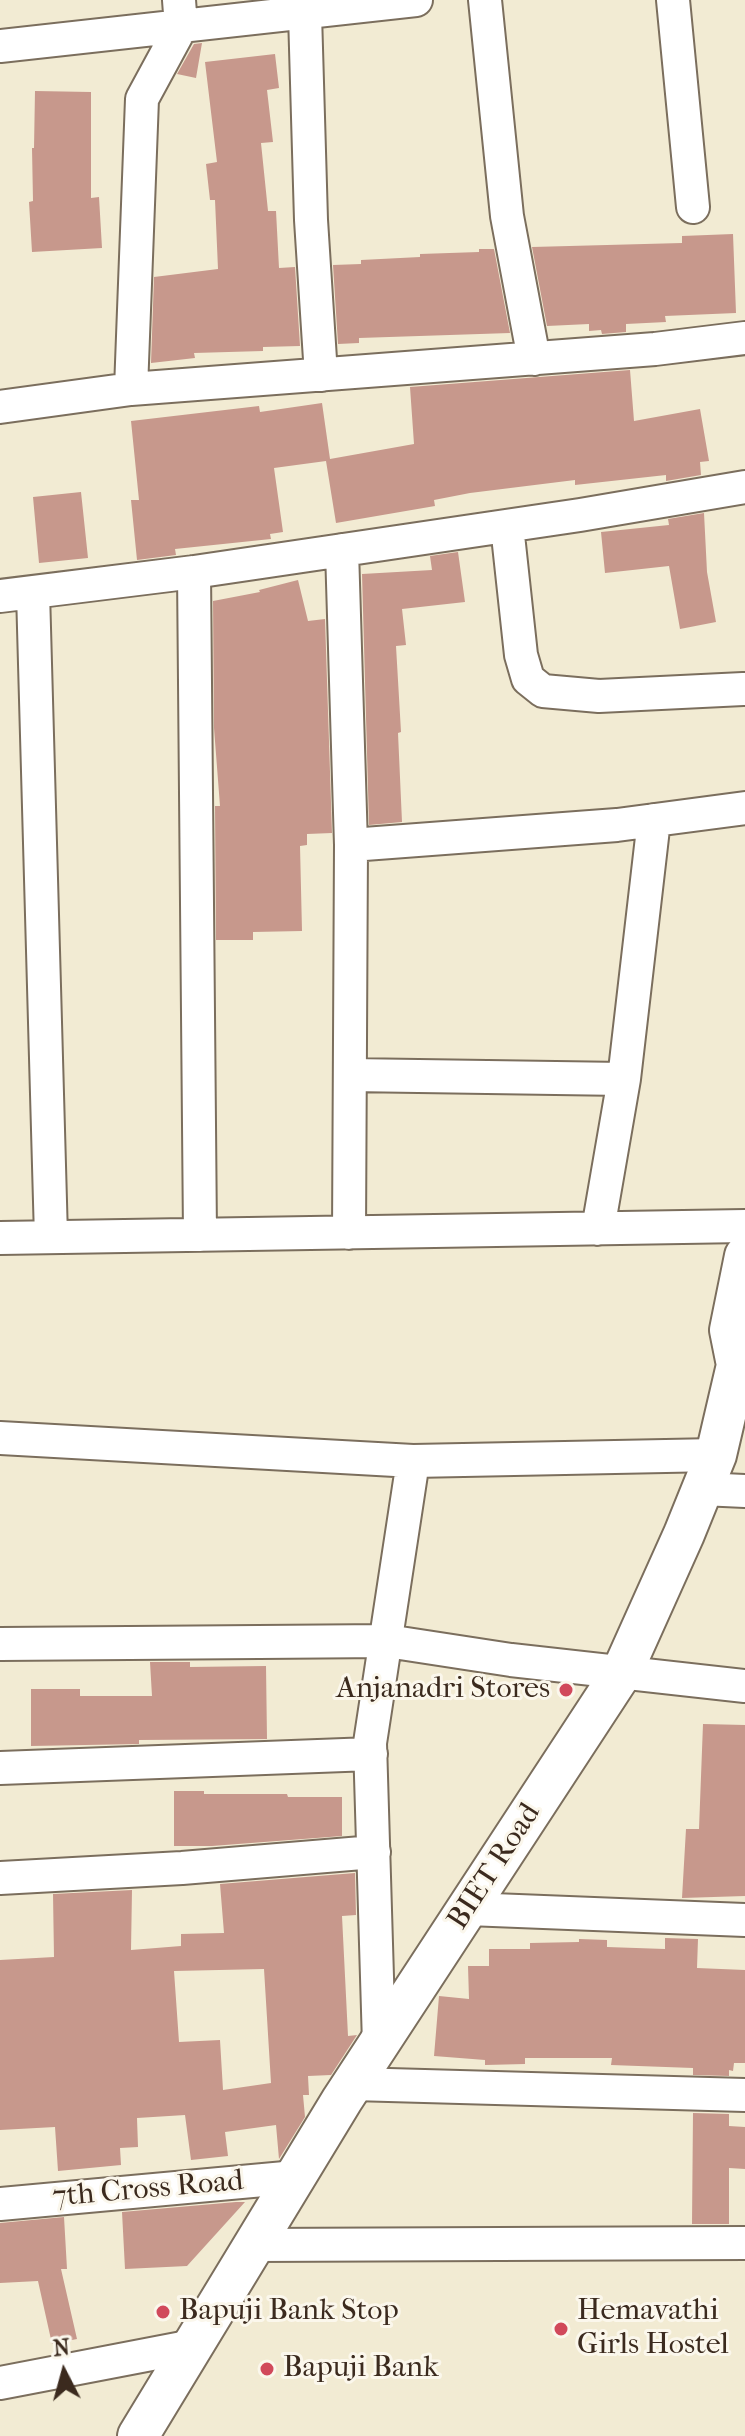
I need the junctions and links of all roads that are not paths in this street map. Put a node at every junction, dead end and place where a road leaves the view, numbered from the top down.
1 (416, 0) edge
2 (485, 0) edge
3 (673, 0) edge
4 (180, 14) edge
5 (305, 14) junction
6 (0, 46) edge
7 (693, 207) dead end
8 (745, 338) edge
9 (534, 359) junction
10 (321, 375) junction
11 (131, 389) junction
12 (0, 407) edge
13 (745, 487) edge
14 (507, 526) junction
15 (342, 550) junction
16 (194, 572) junction
17 (33, 592) junction
18 (0, 596) edge
19 (743, 689) edge
20 (745, 808) edge
21 (654, 820) junction
22 (351, 845) junction
23 (350, 1075) junction
24 (624, 1079) junction
25 (745, 1226) edge
26 (598, 1229) junction
27 (349, 1233) junction
28 (200, 1235) junction
29 (51, 1237) junction
30 (0, 1238) edge
31 (745, 1256) edge
32 (738, 1330) edge
33 (0, 1438) edge
34 (413, 1461) junction
35 (709, 1472) junction
36 (745, 1491) edge
37 (387, 1641) junction
38 (0, 1644) edge
39 (622, 1672) junction
40 (745, 1686) edge
41 (371, 1754) junction
42 (0, 1768) edge
43 (374, 1852) junction
44 (0, 1878) edge
45 (468, 1909) junction
46 (745, 1920) edge
47 (379, 2044) junction
48 (353, 2084) junction
49 (745, 2095) edge
50 (296, 2177) junction
51 (0, 2204) edge
52 (745, 2243) edge
53 (254, 2245) junction
54 (193, 2346) junction
55 (0, 2383) edge
56 (138, 2436) edge

1 - 5 street
2 - 9 street
3 - 7 street
4 - 5 street
4 - 6 street
4 - 11 street
5 - 10 street
8 - 9 street
9 - 10 street
10 - 11 street
11 - 12 street
13 - 14 street
14 - 15 street
14 - 19 street
15 - 16 street
15 - 22 street
16 - 17 street
16 - 28 street
17 - 18 street
17 - 29 street
20 - 21 street
21 - 22 street
21 - 24 street
22 - 23 street
23 - 24 street
23 - 27 street
24 - 26 street
25 - 26 street
26 - 27 street
27 - 28 street
28 - 29 street
29 - 30 street
31 - 32 street, BIET Road
32 - 35 street, BIET Road
33 - 34 street
34 - 35 street
34 - 37 street
35 - 36 street
35 - 39 street, BIET Road
37 - 38 street
37 - 39 street
37 - 41 street
39 - 40 street
39 - 45 street, BIET Road
41 - 42 street
41 - 43 street
43 - 44 street
43 - 47 street
45 - 46 street
45 - 47 street, BIET Road
47 - 48 street, BIET Road
48 - 49 street
48 - 50 street, BIET Road
50 - 51 street, 7th Cross Road
50 - 53 street, BIET Road
52 - 53 street
53 - 54 street, BIET Road
54 - 55 street
54 - 56 street, BIET Road

